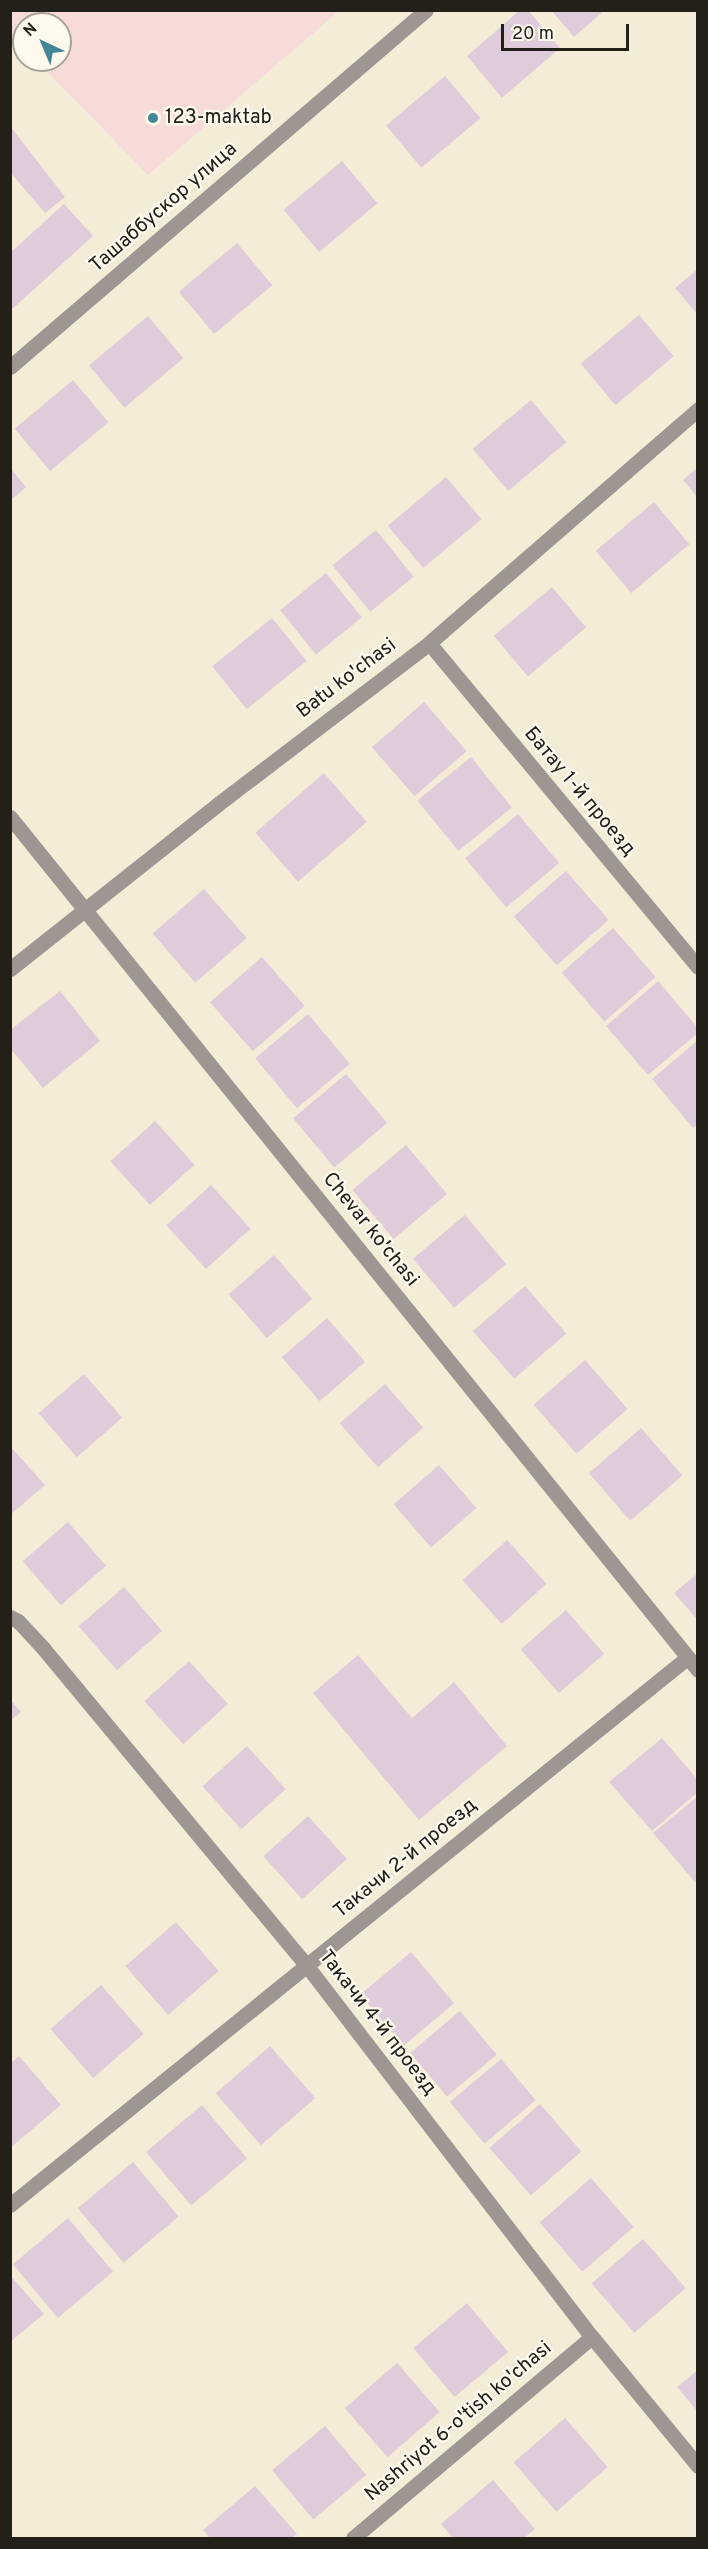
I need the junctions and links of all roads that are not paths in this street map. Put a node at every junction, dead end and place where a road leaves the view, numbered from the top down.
1 (426, 10) edge
2 (10, 367) edge
3 (698, 409) edge
4 (429, 643) junction
5 (10, 817) edge
6 (85, 909) junction
7 (698, 967) edge
8 (10, 969) edge
9 (10, 1617) edge
10 (687, 1658) junction
11 (698, 1670) edge
12 (308, 1966) junction
13 (10, 2205) edge
14 (592, 2337) junction
15 (698, 2466) edge
16 (352, 2538) edge

1 - 2 street, Ташаббускор улица
3 - 4 street, Batu ko'chasi
4 - 6 street, Batu ko'chasi
4 - 7 street, Батау 1-й проезд
5 - 6 street, Chevar ko'chasi
6 - 8 street, Batu ko'chasi
6 - 10 street, Chevar ko'chasi
9 - 12 street, Такачи 4-й проезд
10 - 11 street, Chevar ko'chasi
10 - 12 street, Такачи 2-й проезд
12 - 13 street, Такачи 2-й проезд
12 - 14 street, Такачи 4-й проезд
14 - 15 street, Такачи 4-й проезд
14 - 16 street, Nashriyot 6-o'tish ko'chasi

